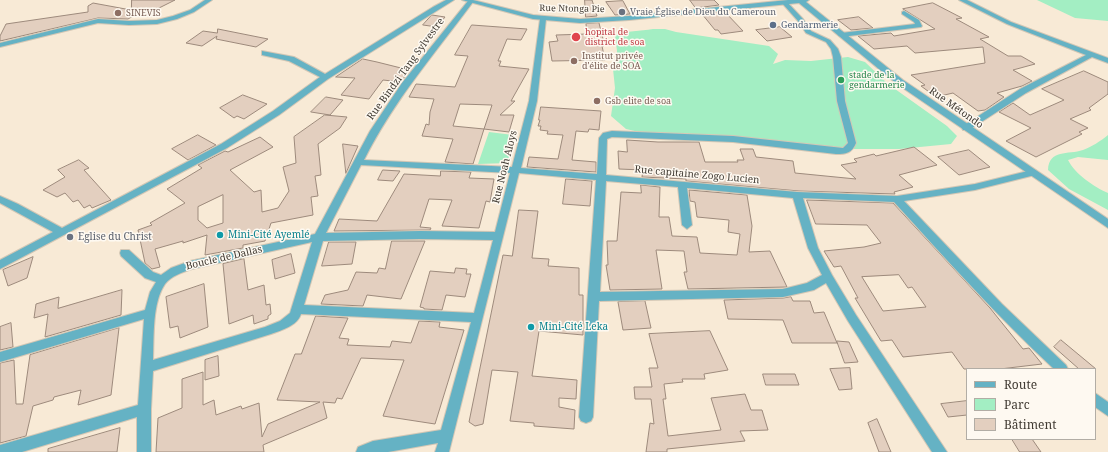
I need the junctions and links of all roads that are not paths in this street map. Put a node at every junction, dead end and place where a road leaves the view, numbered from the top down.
1 (209, 0) edge
2 (451, 0) edge
3 (802, 0) edge
4 (962, 0) edge
5 (468, 1) edge
6 (785, 3) junction
7 (904, 13) dead end
8 (543, 19) junction
9 (841, 35) junction
10 (0, 45) edge
11 (265, 53) dead end
12 (1091, 55) junction
13 (1108, 60) edge
14 (325, 77) junction
15 (966, 128) junction
16 (357, 162) junction
17 (515, 170) junction
18 (1032, 172) junction
19 (601, 178) junction
20 (682, 185) junction
21 (797, 195) junction
22 (0, 199) edge
23 (897, 200) junction
24 (1108, 224) edge
25 (687, 225) dead end
26 (61, 232) junction
27 (319, 236) junction
28 (498, 236) junction
29 (125, 253) dead end
30 (0, 265) edge
31 (828, 277) junction
32 (162, 280) junction
33 (594, 297) junction
34 (298, 309) junction
35 (150, 313) junction
36 (478, 318) junction
37 (0, 357) edge
38 (147, 367) junction
39 (1061, 368) edge
40 (1096, 400) edge
41 (144, 409) junction
42 (1108, 410) edge
43 (586, 417) dead end
44 (447, 435) junction
45 (0, 452) edge
46 (144, 452) edge
47 (363, 452) edge
48 (442, 452) edge
49 (940, 452) edge

1 - 10 street
2 - 14 street
3 - 6 street, Rue Ntonga Pie
3 - 9 street, Rue Métondo
4 - 12 street
5 - 8 street, Rue Ntonga Pie
5 - 16 street, Rue Bindzi Tang Sylvestre
6 - 8 street, Rue Ntonga Pie
6 - 19 street
7 - 9 street
8 - 17 street, Rue Noah Aloys
9 - 15 street, Rue Métondo
11 - 14 street
12 - 13 street
12 - 15 street
14 - 26 street
15 - 18 street, Rue Métondo
16 - 17 street, Rue capitaine Zogo Lucien
16 - 27 street, Rue Bindzi Tang Sylvestre
17 - 19 street, Rue capitaine Zogo Lucien
17 - 28 street, Rue Noah Aloys
18 - 23 street, Rue capitaine Zogo Lucien
18 - 24 street, Rue Métondo
19 - 20 street, Rue capitaine Zogo Lucien
19 - 33 street
20 - 21 street, Rue capitaine Zogo Lucien
20 - 25 street
21 - 23 street, Rue capitaine Zogo Lucien
21 - 31 street
22 - 26 street
23 - 39 street
26 - 30 street
27 - 28 street, Boucle de Dallas
27 - 32 street, Boucle de Dallas
27 - 34 street, Rue Bindzi Tang Sylvestre
28 - 36 street, Rue Noah Aloys
29 - 32 street
31 - 33 street
31 - 49 street
32 - 35 street
33 - 43 street
34 - 36 street
34 - 38 street
35 - 37 street
35 - 38 street
36 - 44 street, Rue Noah Aloys
38 - 41 street
40 - 42 street
41 - 45 street
41 - 46 street
44 - 47 street
44 - 48 street, Rue Noah Aloys

